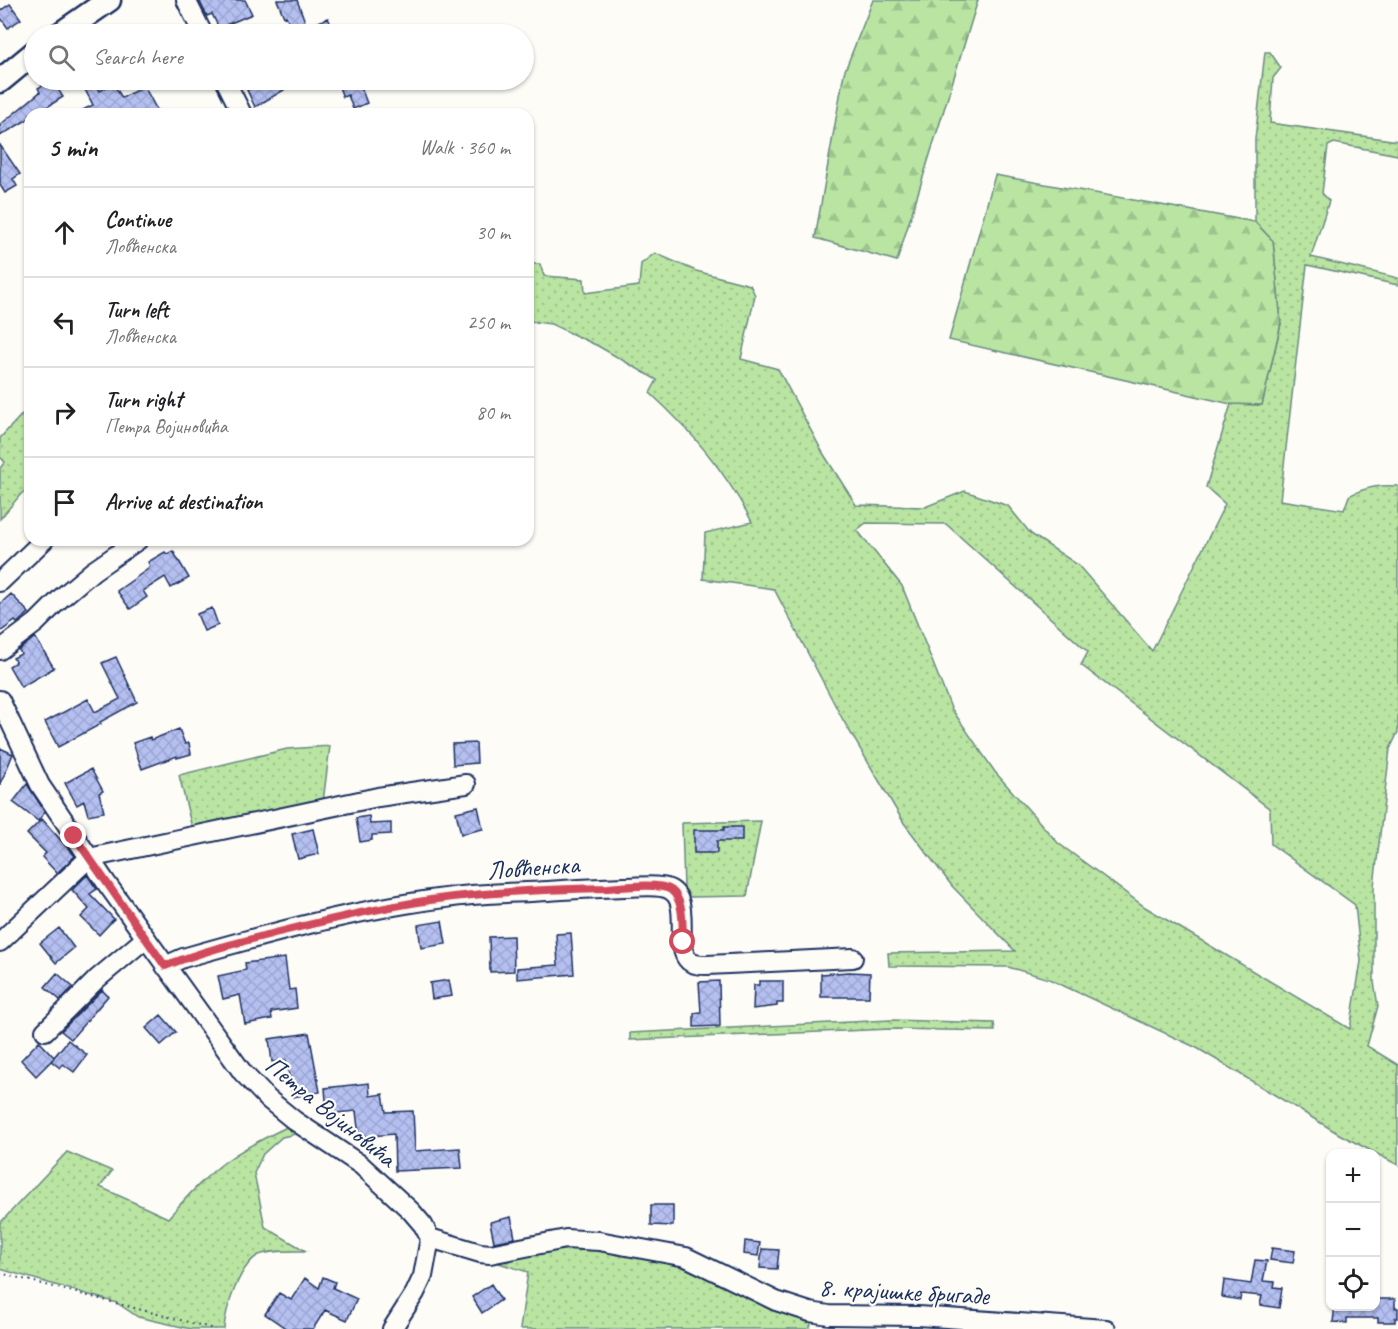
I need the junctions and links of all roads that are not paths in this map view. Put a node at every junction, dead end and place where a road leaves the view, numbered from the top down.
1 (109, 0) edge
2 (186, 0) edge
3 (74, 24) edge
4 (198, 24) edge
5 (24, 61) edge
6 (0, 81) edge
7 (230, 90) edge
8 (239, 108) edge
9 (38, 546) edge
10 (129, 546) edge
11 (0, 582) edge
12 (0, 650) edge
13 (0, 700) edge
14 (466, 784) dead end
15 (89, 858) junction
16 (146, 938) junction
17 (0, 942) edge
18 (853, 958) dead end
19 (165, 966) junction
20 (45, 1031) dead end
21 (430, 1238) junction
22 (392, 1329) edge
23 (1106, 1329) edge

1 - 3 main road
2 - 4 street
5 - 6 main road
7 - 8 street
9 - 11 street
10 - 12 street
13 - 15 street, Петра Војиновића
14 - 15 street
15 - 16 street, Петра Војиновића
15 - 17 street
16 - 19 street, Петра Војиновића
16 - 20 street
18 - 19 street, Ловћенска
19 - 21 street, Петра Војиновића
21 - 22 street
21 - 23 street, 8. крајишке бригаде

